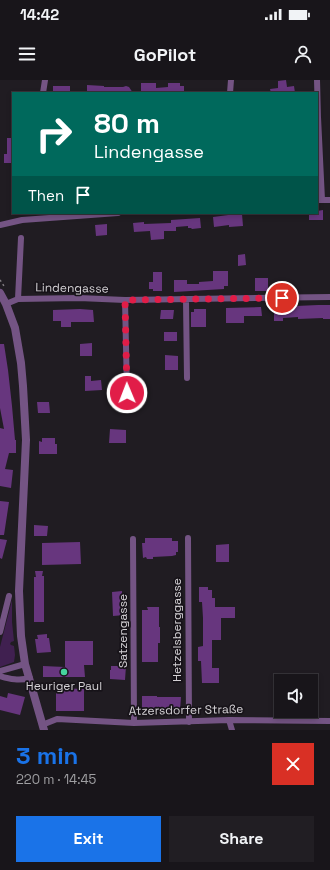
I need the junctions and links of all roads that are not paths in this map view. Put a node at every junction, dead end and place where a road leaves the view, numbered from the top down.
1 (45, 80) edge
2 (231, 80) edge
3 (317, 80) edge
4 (43, 92) edge
5 (230, 92) edge
6 (317, 92) edge
7 (318, 117) edge
8 (320, 200) edge
9 (330, 200) edge
10 (23, 214) edge
11 (104, 214) edge
12 (22, 220) junction
13 (0, 225) edge
14 (21, 238) dead end
15 (0, 293) edge
16 (330, 296) edge
17 (18, 299) junction
18 (125, 300) junction
19 (186, 300) junction
20 (6, 304) junction
21 (187, 378) dead end
22 (127, 393) dead end
23 (188, 538) dead end
24 (133, 539) dead end
25 (9, 596) dead end
26 (0, 632) edge
27 (25, 664) junction
28 (0, 670) edge
29 (0, 676) edge
30 (30, 678) junction
31 (229, 720) junction
32 (330, 721) edge
33 (189, 722) junction
34 (134, 723) junction
35 (43, 727) edge
36 (232, 730) edge

1 - 4 street
2 - 5 street
3 - 6 street
7 - 8 street
8 - 9 street
10 - 12 street
11 - 12 street
12 - 13 street
14 - 17 street
15 - 20 street
16 - 19 street, Lindengasse
17 - 18 street, Lindengasse
17 - 20 street, Lindengasse
18 - 19 street, Lindengasse
18 - 22 street
19 - 21 street
20 - 27 street
23 - 33 street, Hetzelsberggasse
24 - 34 street, Satzengasse
25 - 26 street
27 - 28 street
27 - 30 street
29 - 30 street
30 - 35 street
31 - 32 street, Atzersdorfer Straße
31 - 33 street, Atzersdorfer Straße
31 - 36 street
33 - 34 street, Atzersdorfer Straße
34 - 35 street, Atzersdorfer Straße

